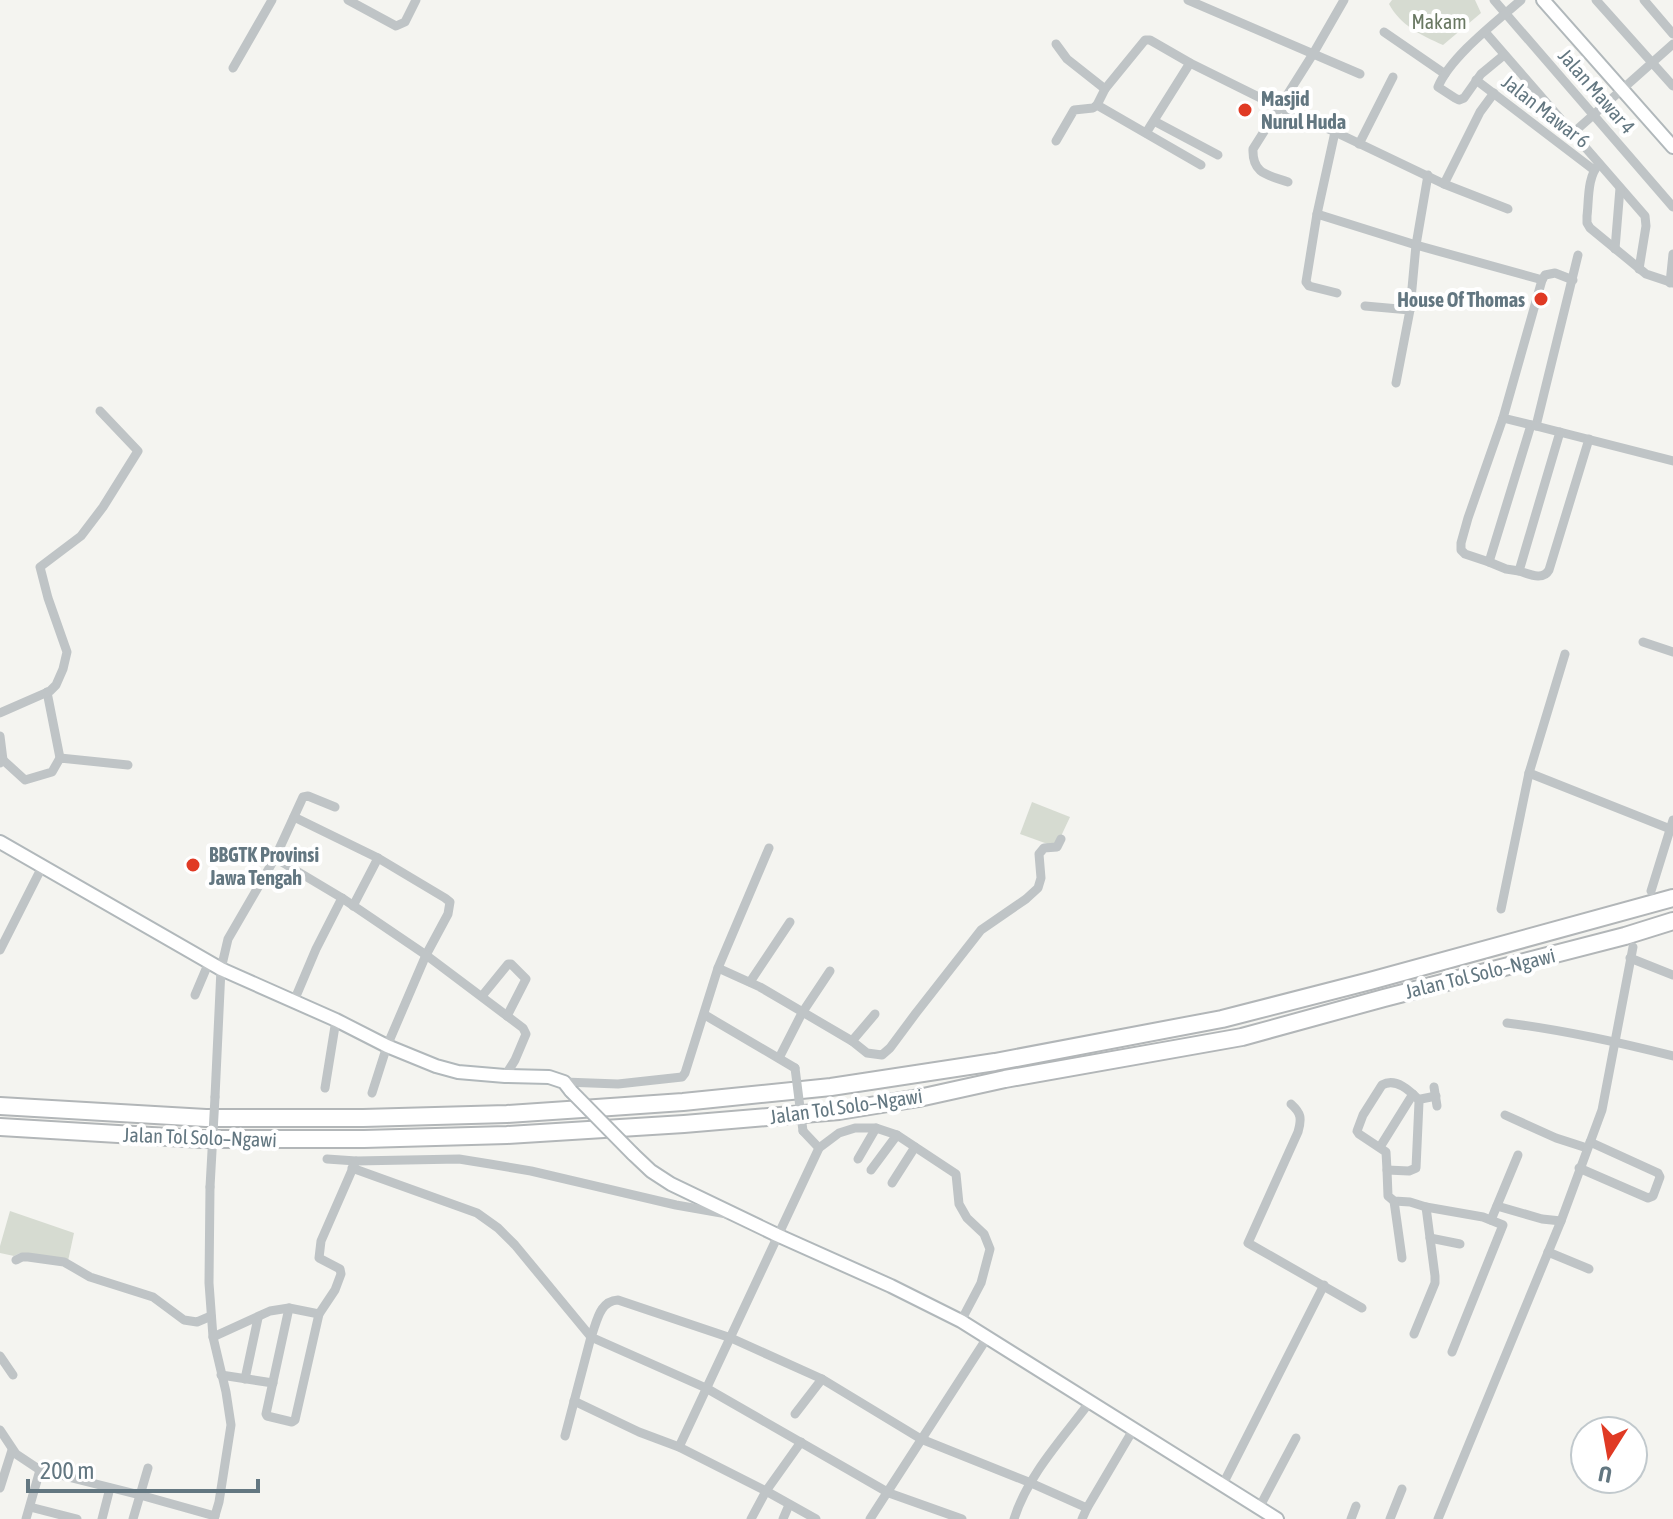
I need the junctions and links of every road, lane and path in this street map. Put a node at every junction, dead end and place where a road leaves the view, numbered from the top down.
1 (272, 0) edge
2 (348, 0) edge
3 (416, 0) edge
4 (1188, 0) edge
5 (1344, 0) edge
6 (1494, 0) edge
7 (1521, 0) edge
8 (1543, 0) edge
9 (1596, 0) edge
10 (1644, 0) edge
11 (1506, 14) junction
12 (1384, 32) dead end
13 (1485, 32) junction
14 (1673, 34) edge
15 (1056, 44) dead end
16 (1673, 44) edge
17 (1313, 54) junction
18 (1504, 55) junction
19 (1190, 63) junction
20 (1653, 63) junction
21 (233, 68) dead end
22 (1360, 74) dead end
23 (1445, 74) junction
24 (1393, 77) dead end
25 (1476, 80) junction
26 (1673, 86) edge
27 (1105, 89) junction
28 (1623, 90) junction
29 (1494, 93) junction
30 (1097, 105) junction
31 (1279, 107) junction
32 (1594, 115) junction
33 (1154, 121) junction
34 (1335, 132) junction
35 (1146, 133) junction
36 (1573, 133) junction
37 (1056, 141) dead end
38 (1359, 144) junction
39 (1673, 147) edge
40 (1218, 155) dead end
41 (1201, 165) dead end
42 (1596, 167) junction
43 (1428, 175) junction
44 (1288, 182) dead end
45 (1444, 184) junction
46 (1620, 188) junction
47 (1673, 207) edge
48 (1508, 209) dead end
49 (1317, 214) junction
50 (1416, 245) junction
51 (1615, 249) junction
52 (1673, 254) edge
53 (1578, 255) dead end
54 (1639, 269) junction
55 (1542, 280) junction
56 (1573, 280) junction
57 (1672, 283) edge
58 (1337, 293) dead end
59 (1365, 306) dead end
60 (1410, 310) junction
61 (1396, 383) dead end
62 (100, 411) dead end
63 (1503, 418) junction
64 (1534, 425) junction
65 (1560, 432) junction
66 (1589, 439) junction
67 (1673, 461) edge
68 (1489, 562) junction
69 (1519, 571) junction
70 (1643, 642) dead end
71 (1673, 652) edge
72 (1565, 654) dead end
73 (47, 692) junction
74 (0, 713) edge
75 (0, 736) edge
76 (60, 758) junction
77 (2, 761) edge
78 (128, 765) dead end
79 (1529, 773) junction
80 (335, 807) dead end
81 (294, 817) junction
82 (1672, 827) edge
83 (1061, 839) dead end
84 (0, 842) edge
85 (769, 848) dead end
86 (275, 858) junction
87 (378, 858) junction
88 (42, 867) junction
89 (1651, 891) dead end
90 (342, 898) junction
91 (1673, 898) edge
92 (353, 906) junction
93 (1501, 909) dead end
94 (1673, 921) edge
95 (790, 922) dead end
96 (1633, 947) dead end
97 (0, 950) edge
98 (426, 955) junction
99 (1630, 958) junction
100 (215, 966) junction
101 (718, 968) junction
102 (830, 971) dead end
103 (1673, 975) edge
104 (750, 982) junction
105 (195, 995) dead end
106 (482, 996) junction
107 (294, 1001) junction
108 (802, 1013) junction
109 (875, 1014) dead end
110 (705, 1015) junction
111 (507, 1016) junction
112 (336, 1020) junction
113 (1507, 1023) dead end
114 (852, 1041) junction
115 (1616, 1042) junction
116 (387, 1046) junction
117 (1673, 1056) edge
118 (779, 1058) junction
119 (505, 1076) junction
120 (568, 1087) junction
121 (325, 1088) dead end
122 (372, 1093) dead end
123 (1436, 1096) dead end
124 (1416, 1097) junction
125 (1291, 1104) dead end
126 (0, 1106) edge
127 (1505, 1115) dead end
128 (0, 1127) edge
129 (876, 1128) junction
130 (897, 1135) junction
131 (1589, 1145) junction
132 (915, 1147) junction
133 (1380, 1147) junction
134 (819, 1148) junction
135 (1518, 1155) dead end
136 (327, 1159) dead end
137 (858, 1159) dead end
138 (354, 1165) junction
139 (1579, 1168) junction
140 (871, 1170) dead end
141 (1387, 1170) junction
142 (892, 1183) dead end
143 (1394, 1201) junction
144 (1497, 1206) junction
145 (1426, 1207) junction
146 (739, 1216) junction
147 (1491, 1220) junction
148 (1561, 1221) junction
149 (777, 1235) junction
150 (1430, 1238) junction
151 (1460, 1244) dead end
152 (1548, 1252) junction
153 (1402, 1258) dead end
154 (16, 1260) dead end
155 (1589, 1269) dead end
156 (1324, 1285) junction
157 (289, 1308) junction
158 (1362, 1308) dead end
159 (319, 1314) junction
160 (211, 1316) junction
161 (258, 1318) junction
162 (961, 1321) junction
163 (1414, 1334) dead end
164 (213, 1337) junction
165 (591, 1337) junction
166 (731, 1338) junction
167 (987, 1338) junction
168 (1452, 1352) dead end
169 (0, 1356) edge
170 (13, 1375) dead end
171 (221, 1375) junction
172 (245, 1379) junction
173 (822, 1379) junction
174 (273, 1383) junction
175 (706, 1388) junction
176 (574, 1401) junction
177 (1089, 1403) junction
178 (795, 1414) dead end
179 (0, 1430) edge
180 (1133, 1430) junction
181 (565, 1436) dead end
182 (1296, 1438) dead end
183 (921, 1439) junction
184 (801, 1442) junction
185 (679, 1447) junction
186 (12, 1450) junction
187 (148, 1468) dead end
188 (40, 1470) junction
189 (1031, 1483) junction
190 (1223, 1484) junction
191 (0, 1488) edge
192 (110, 1488) junction
193 (1402, 1489) dead end
194 (766, 1491) junction
195 (889, 1493) junction
196 (140, 1495) junction
197 (789, 1505) junction
198 (1356, 1506) dead end
199 (30, 1507) junction
200 (1087, 1508) junction
201 (1259, 1508) junction
202 (215, 1518) edge
203 (26, 1519) edge
204 (77, 1519) edge
205 (102, 1519) edge
206 (133, 1519) edge
207 (751, 1519) edge
208 (783, 1519) edge
209 (816, 1519) edge
210 (870, 1519) edge
211 (962, 1519) edge
212 (1014, 1519) edge
213 (1082, 1519) edge
214 (1277, 1519) edge
215 (1351, 1519) edge
216 (1390, 1519) edge
217 (1438, 1519) edge

1 - 21 street
2 - 3 street
4 - 17 street
5 - 17 street
6 - 11 street, Jalan Mawar 4
7 - 11 street
8 - 28 street
9 - 20 street
10 - 14 street
11 - 13 street
11 - 32 street, Jalan Mawar 4
12 - 23 street
13 - 18 street
13 - 23 street
15 - 27 street
16 - 20 street
17 - 22 street
17 - 31 street
18 - 25 street
18 - 36 street
19 - 27 street
19 - 31 street
19 - 33 street
20 - 26 street
20 - 28 street
23 - 25 street
24 - 38 street
25 - 29 street, Jalan Mawar 6
27 - 30 street
28 - 32 street
28 - 39 street
29 - 42 street, Jalan Mawar 6
29 - 45 street
30 - 35 street
30 - 37 street
31 - 34 street
31 - 44 street
32 - 36 street
32 - 47 street, Jalan Mawar 4
33 - 35 street
33 - 40 street
34 - 38 street
34 - 49 street
35 - 41 street
36 - 42 street
38 - 43 street
42 - 46 street
42 - 51 street
43 - 45 street
43 - 50 street
45 - 48 street
46 - 51 street
46 - 54 street
49 - 50 street
49 - 58 street
50 - 55 street
50 - 60 street
51 - 54 street
52 - 57 street
53 - 56 street
54 - 57 street
55 - 56 street
55 - 63 street
56 - 64 street
59 - 60 street
60 - 61 street
62 - 73 street
63 - 64 street
63 - 68 street
64 - 65 street
64 - 68 street
65 - 66 street
65 - 69 street
66 - 67 street
66 - 69 street
68 - 69 street
70 - 71 street
72 - 79 street
73 - 74 street
73 - 76 street
75 - 77 street
76 - 77 street
76 - 78 street
79 - 82 street
79 - 93 street
80 - 81 street
81 - 86 street
81 - 87 street
82 - 89 street
83 - 114 street
84 - 88 street
85 - 101 street
86 - 90 street
86 - 100 street
87 - 92 street
87 - 98 street
88 - 97 street
88 - 100 street
90 - 92 street
90 - 107 street
91 - 126 highway, Jalan Tol Solo–Ngawi
92 - 98 street
94 - 128 highway, Jalan Tol Solo–Ngawi
95 - 104 street
96 - 99 street
98 - 106 street
98 - 116 street
99 - 103 street
99 - 115 street
100 - 105 street
100 - 107 street
100 - 160 street, bridge
101 - 104 street
101 - 110 street
102 - 108 street
104 - 108 street
106 - 111 street
106 - 111 street
107 - 112 street
108 - 114 street
108 - 118 street
109 - 114 street
110 - 118 street
110 - 120 street
111 - 119 street
112 - 116 street
112 - 121 street
113 - 115 street
115 - 117 street
115 - 131 street
116 - 119 street
116 - 122 street
118 - 134 street, bridge
119 - 120 street
120 - 146 street, bridge
123 - 124 street
124 - 133 street
124 - 133 street
124 - 141 street
125 - 156 street
127 - 131 street
129 - 130 street
129 - 134 street
129 - 137 street
130 - 132 street
130 - 140 street
131 - 139 street
131 - 139 street
132 - 142 street
132 - 162 street
133 - 141 street
134 - 149 street
135 - 144 street
136 - 138 street
138 - 146 street
138 - 159 street
138 - 165 street
139 - 148 street
141 - 143 street
143 - 145 street
143 - 153 street
144 - 147 street
144 - 148 street
145 - 147 street
145 - 150 street
146 - 149 street
147 - 168 street
148 - 152 street
149 - 162 street
149 - 166 street
150 - 151 street
150 - 163 street
152 - 155 street
152 - 217 street
154 - 160 street
156 - 158 street
156 - 190 street
157 - 159 street
157 - 161 street
157 - 174 street
159 - 174 street
160 - 164 street
161 - 164 street
161 - 172 street
162 - 167 street
164 - 171 street
165 - 166 street
165 - 175 street
165 - 176 street
166 - 173 street
166 - 175 street
167 - 177 street
167 - 183 street
169 - 170 street
171 - 172 street
171 - 202 street
172 - 174 street
173 - 178 street
173 - 183 street
175 - 184 street
175 - 185 street
176 - 181 street
176 - 185 street
177 - 180 street
177 - 189 street
179 - 186 street
180 - 190 street
180 - 200 street
182 - 201 street
183 - 189 street
183 - 195 street
184 - 194 street
184 - 195 street
185 - 194 street
186 - 188 street
186 - 191 street
187 - 196 street
188 - 192 street
188 - 199 street
189 - 200 street
189 - 212 street
190 - 201 street
192 - 196 street
192 - 205 street
193 - 216 street
194 - 197 street
194 - 207 street
195 - 210 street
195 - 211 street
196 - 202 street
196 - 206 street
197 - 208 street
197 - 209 street
198 - 215 street
199 - 203 street
199 - 204 street
200 - 213 street
201 - 214 street

